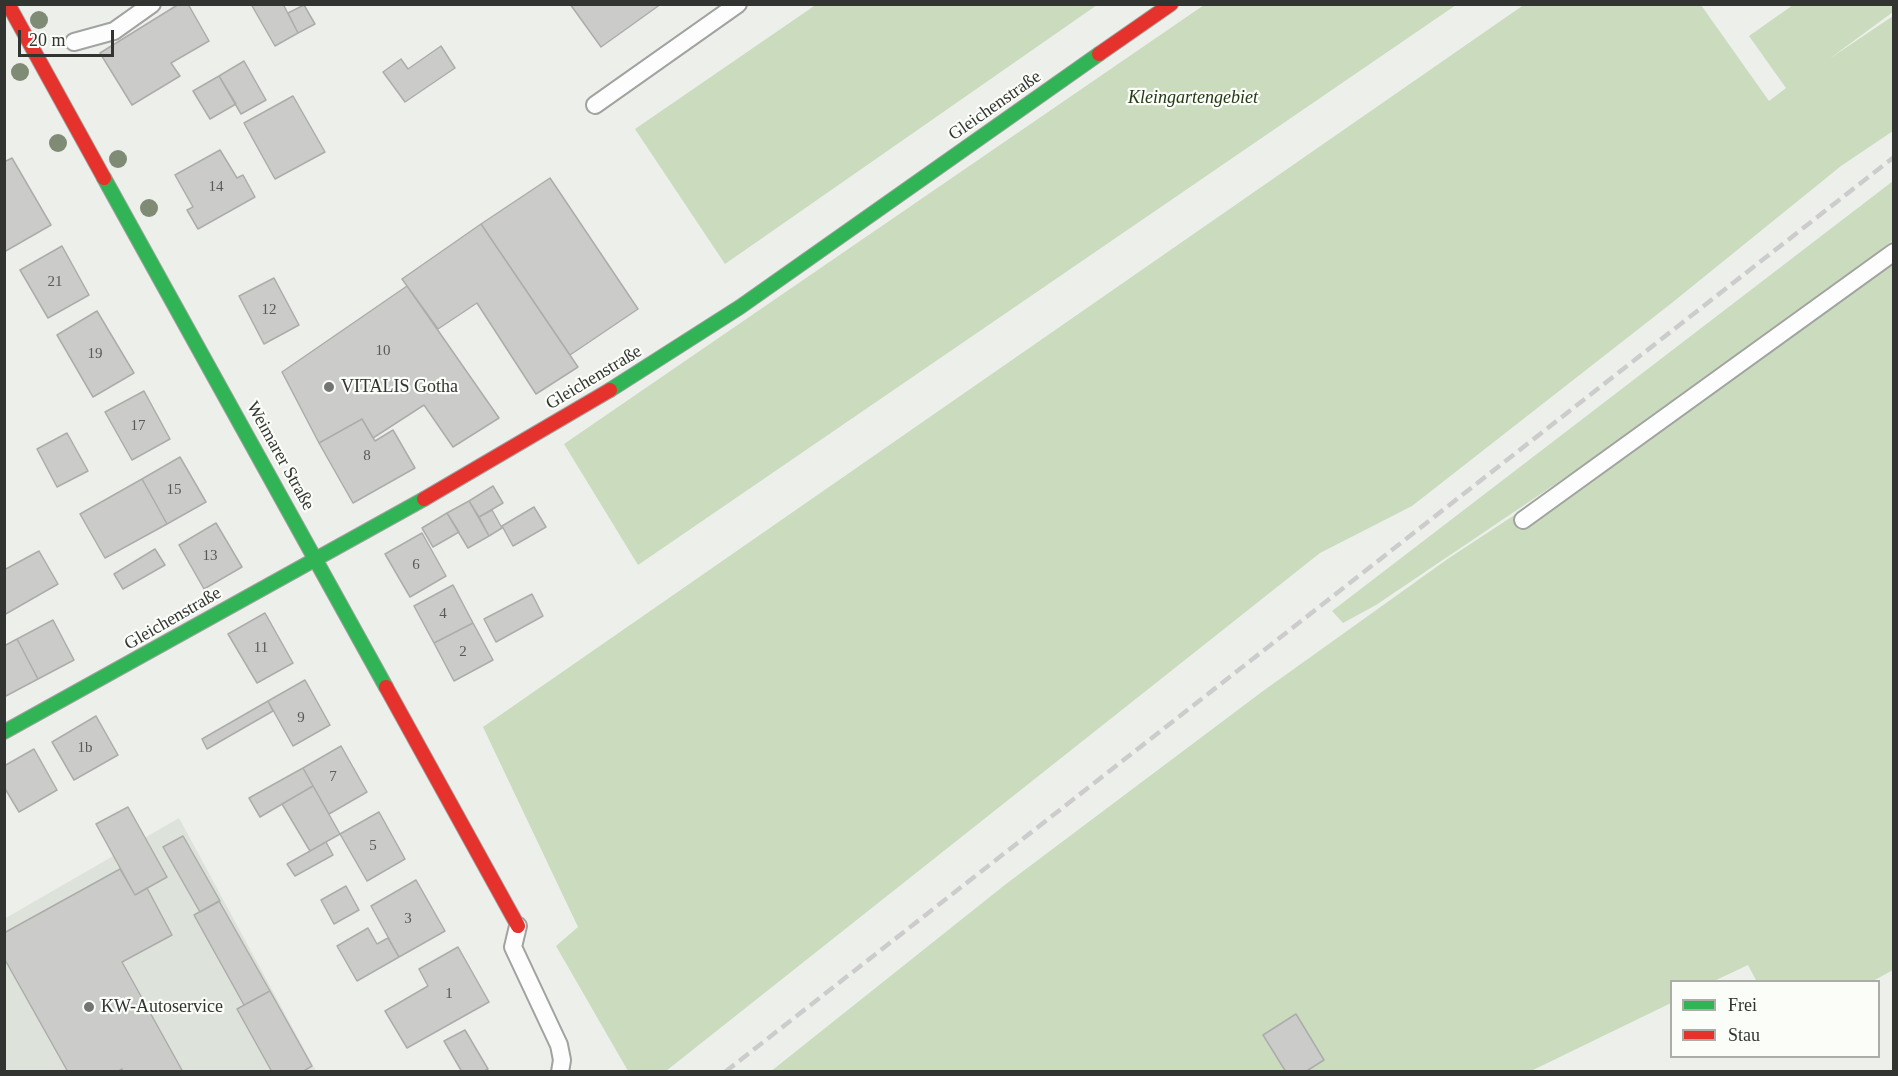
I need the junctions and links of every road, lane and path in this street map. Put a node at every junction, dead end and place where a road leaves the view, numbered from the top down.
1 (8, 4) edge
2 (152, 4) edge
3 (738, 4) edge
4 (1171, 4) edge
5 (74, 42) dead end
6 (595, 105) dead end
7 (1893, 252) edge
8 (1523, 520) dead end
9 (316, 558) junction
10 (4, 732) edge
11 (518, 926) joint
12 (560, 1071) edge

1 - 9 street, Weimarer Straße
2 - 5 lane
3 - 6 lane
4 - 9 street, Gleichenstraße
7 - 8 lane
9 - 10 street, Gleichenstraße
9 - 11 street, Weimarer Straße
11 - 12 lane

